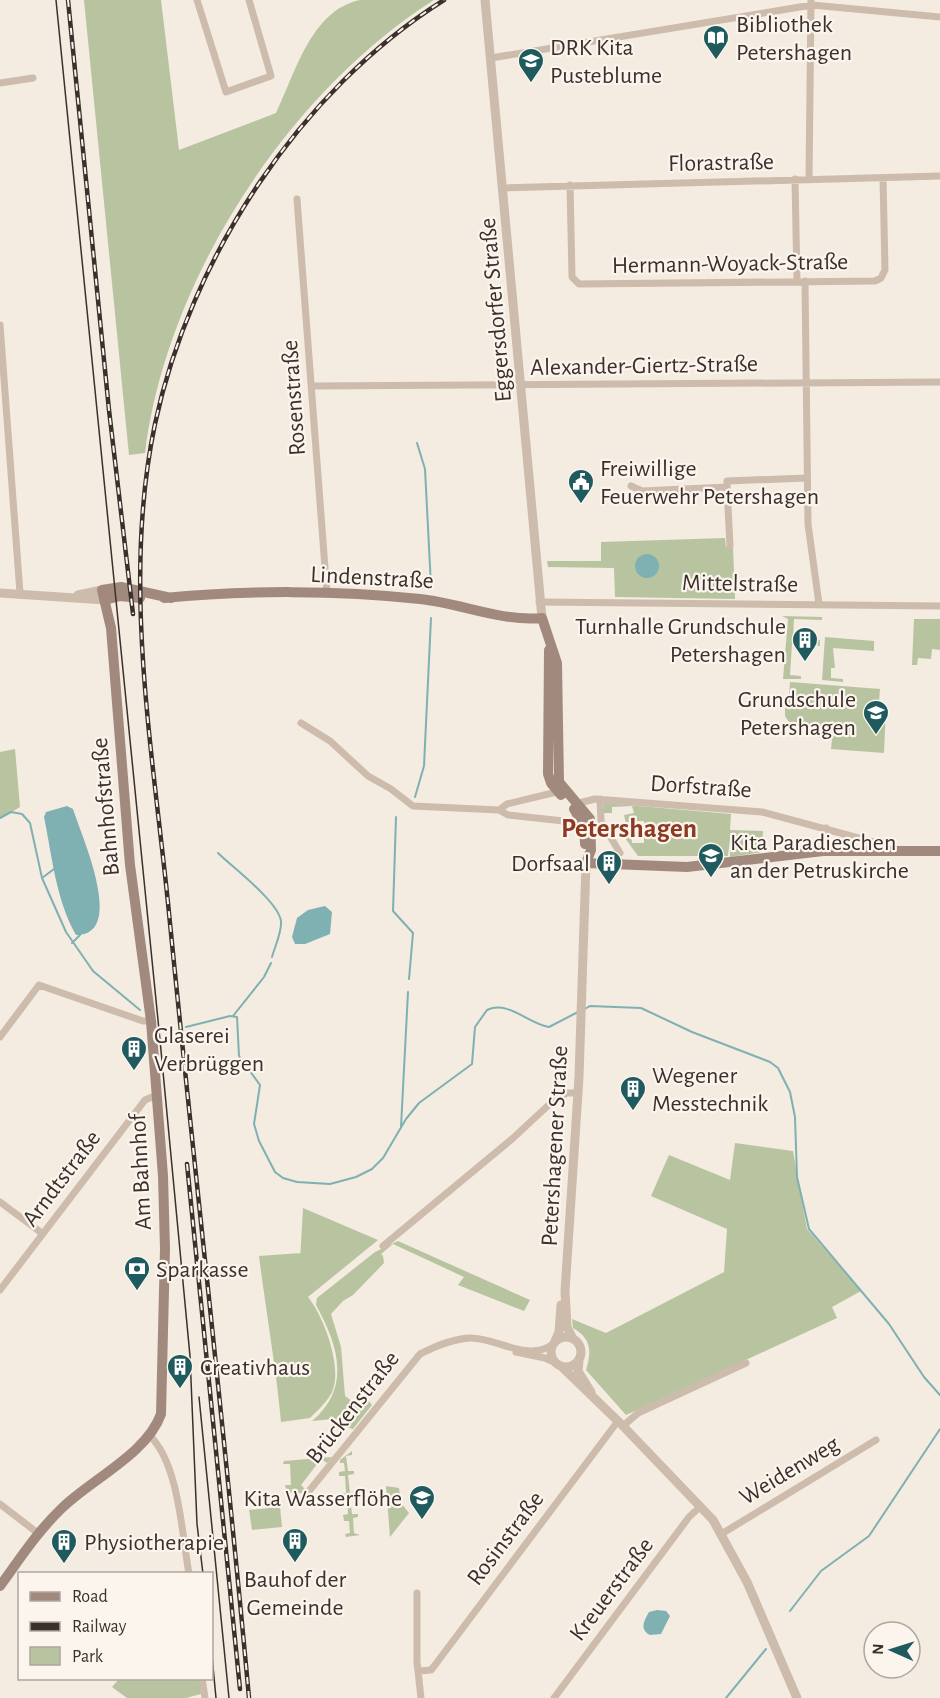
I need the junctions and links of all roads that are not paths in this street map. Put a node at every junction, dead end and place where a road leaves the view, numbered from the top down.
1 (197, 0) edge
2 (249, 0) edge
3 (485, 0) edge
4 (811, 3) edge
5 (940, 17) edge
6 (490, 58) junction
7 (33, 78) dead end
8 (0, 83) edge
9 (940, 176) edge
10 (883, 178) junction
11 (795, 179) junction
12 (809, 179) junction
13 (570, 185) junction
14 (503, 188) junction
15 (297, 199) dead end
16 (797, 281) junction
17 (805, 281) junction
18 (0, 325) edge
19 (805, 382) junction
20 (940, 382) edge
21 (312, 386) junction
22 (521, 386) junction
23 (807, 478) junction
24 (631, 486) dead end
25 (727, 487) junction
26 (730, 546) dead end
27 (0, 592) edge
28 (20, 593) junction
29 (327, 594) junction
30 (104, 595) junction
31 (539, 602) junction
32 (819, 604) junction
33 (940, 606) edge
34 (542, 618) junction
35 (301, 723) dead end
36 (561, 791) junction
37 (600, 799) junction
38 (577, 808) junction
39 (499, 810) junction
40 (573, 822) dead end
41 (826, 828) junction
42 (940, 845) edge
43 (908, 849) junction
44 (878, 850) junction
45 (823, 851) junction
46 (940, 851) edge
47 (620, 853) dead end
48 (586, 863) junction
49 (151, 1021) junction
50 (0, 1037) edge
51 (577, 1093) junction
52 (157, 1095) junction
53 (0, 1202) edge
54 (43, 1234) junction
55 (383, 1246) dead end
56 (0, 1290) edge
57 (565, 1291) junction
58 (572, 1337) junction
59 (554, 1342) junction
60 (503, 1346) junction
61 (579, 1361) junction
62 (746, 1363) dead end
63 (559, 1365) junction
64 (591, 1394) junction
65 (621, 1423) junction
66 (150, 1436) junction
67 (876, 1440) dead end
68 (305, 1496) dead end
69 (0, 1504) edge
70 (701, 1506) junction
71 (39, 1533) junction
72 (723, 1533) junction
73 (189, 1572) edge
74 (0, 1586) edge
75 (417, 1593) dead end
76 (420, 1671) junction
77 (202, 1680) edge
78 (205, 1698) edge
79 (421, 1698) edge
80 (554, 1698) edge
81 (797, 1698) edge

1 - 2 street
3 - 6 street, Eggersdorfer Straße
4 - 5 street
4 - 6 street
4 - 12 street
6 - 14 street, Eggersdorfer Straße
7 - 8 street
9 - 10 street, Florastraße
10 - 12 street, Florastraße
10 - 17 street, Hermann-Woyack-Straße
11 - 12 street, Florastraße
11 - 13 street, Florastraße
11 - 16 street
13 - 14 street, Florastraße
13 - 16 street, Hermann-Woyack-Straße
14 - 22 street, Eggersdorfer Straße
15 - 21 street, Rosenstraße
16 - 17 street, Hermann-Woyack-Straße
17 - 19 street
18 - 28 street
19 - 20 street, Alexander-Giertz-Straße
19 - 22 street, Alexander-Giertz-Straße
19 - 23 street
21 - 22 street, Alexander-Giertz-Straße
21 - 29 street, Rosenstraße
22 - 31 street, Eggersdorfer Straße
23 - 25 street
23 - 32 street
24 - 25 street
25 - 26 street
27 - 28 street
28 - 30 street
29 - 30 main road, Lindenstraße
29 - 34 main road, Lindenstraße
30 - 49 main road, Bahnhofstraße
31 - 32 street, Mittelstraße
31 - 34 street, Eggersdorfer Straße
32 - 33 street, Mittelstraße
34 - 36 main road
35 - 39 street
36 - 38 main road
36 - 39 street
37 - 38 street, Dorfstraße
37 - 41 street, Dorfstraße
37 - 47 street
38 - 48 main road
39 - 40 street
41 - 44 street, Dorfstraße
41 - 45 street
42 - 43 main road
43 - 44 main road
43 - 46 main road
44 - 45 main road
45 - 48 main road
48 - 51 street, Petershagener Straße
49 - 50 street
49 - 52 main road, Am Bahnhof
51 - 55 street
51 - 57 street, Petershagener Straße
52 - 54 street, Arndtstraße
52 - 66 main road, Am Bahnhof
53 - 54 street
54 - 56 street, Arndtstraße
57 - 58 street, Petershagener Straße
57 - 59 street, Petershagener Straße
58 - 59 street
58 - 61 street, Petershagener Straße
59 - 60 street, Brückenstraße
59 - 63 street, Petershagener Straße
60 - 63 street, Brückenstraße
60 - 68 street, Brückenstraße
61 - 63 street
61 - 64 street, Petershagener Straße
62 - 65 street, Rosinstraße
63 - 64 street, Petershagener Straße
64 - 65 street, Petershagener Straße
65 - 70 street, Petershagener Straße
65 - 76 street, Rosinstraße
66 - 71 main road
66 - 73 street
67 - 72 street, Weidenweg
69 - 71 street
70 - 72 street, Petershagener Straße
70 - 80 street, Kreuerstraße
71 - 74 main road
72 - 81 street, Petershagener Straße
75 - 76 street
76 - 79 street
77 - 78 street

